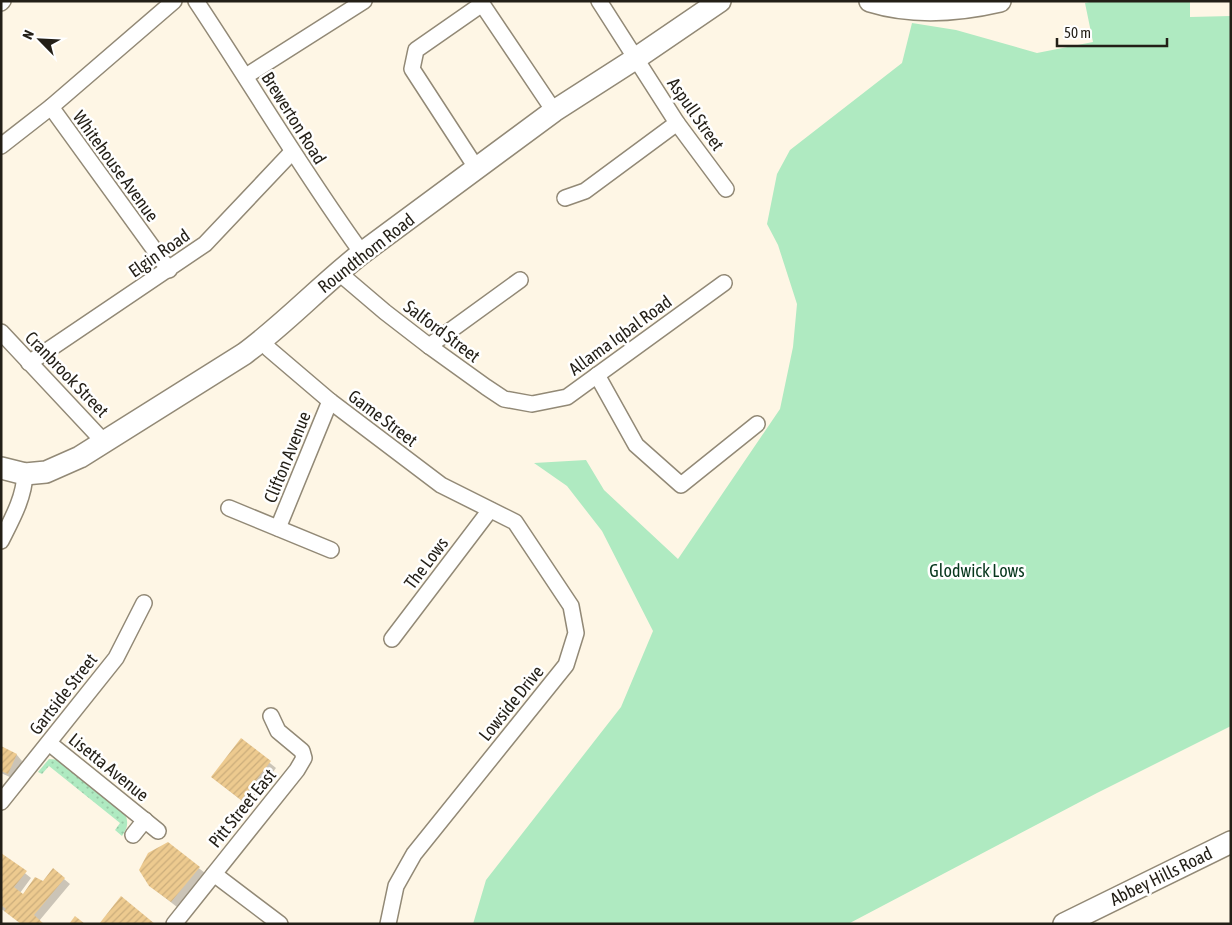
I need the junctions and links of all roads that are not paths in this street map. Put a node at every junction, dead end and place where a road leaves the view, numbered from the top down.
1 (174, 1) edge
2 (196, 1) edge
3 (599, 1) edge
4 (720, 1) edge
5 (870, 1) edge
6 (1000, 1) edge
7 (364, 2) edge
8 (636, 59) junction
9 (246, 76) junction
10 (51, 108) junction
11 (554, 111) junction
12 (677, 123) junction
13 (1, 146) edge
14 (292, 152) junction
15 (477, 169) junction
16 (726, 189) dead end
17 (565, 198) dead end
18 (362, 254) junction
19 (169, 270) junction
20 (338, 272) junction
21 (520, 280) dead end
22 (724, 282) dead end
23 (2, 334) edge
24 (263, 340) junction
25 (429, 346) junction
26 (29, 362) junction
27 (597, 375) junction
28 (330, 401) junction
29 (532, 404) joint
30 (757, 424) dead end
31 (105, 443) junction
32 (1, 468) edge
33 (24, 474) junction
34 (229, 508) dead end
35 (490, 510) junction
36 (278, 528) junction
37 (1, 540) edge
38 (331, 550) dead end
39 (144, 603) dead end
40 (392, 639) dead end
41 (271, 716) dead end
42 (49, 742) junction
43 (1, 802) edge
44 (145, 820) junction
45 (158, 831) dead end
46 (133, 835) dead end
47 (1231, 842) edge
48 (214, 874) junction
49 (174, 924) edge
50 (280, 924) edge
51 (388, 924) edge
52 (1064, 924) edge

1 - 10 street
2 - 9 street, Brewerton Road
3 - 8 street, Aspull Street
4 - 8 street, Roundthorn Road
5 - 6 street
7 - 9 street
8 - 11 street, Roundthorn Road
8 - 12 street, Aspull Street
9 - 14 street, Brewerton Road
10 - 13 street
10 - 19 street, Whitehouse Avenue
11 - 15 street, Roundthorn Road
11 - 15 street
12 - 16 street, Aspull Street
12 - 17 street
14 - 18 street, Brewerton Road
14 - 19 street, Elgin Road
15 - 18 street, Roundthorn Road
18 - 20 street, Roundthorn Road
19 - 26 street, Elgin Road
20 - 24 street, Roundthorn Road
20 - 25 street, Salford Street
21 - 25 street
22 - 27 street, Allama Iqbal Road
23 - 26 street, Cranbrook Street
24 - 28 street, Game Street
24 - 31 street, Roundthorn Road
25 - 29 street, Salford Street
26 - 31 street, Cranbrook Street
27 - 29 street, Allama Iqbal Road
27 - 30 street
28 - 35 street, Game Street
28 - 36 street, Clifton Avenue
31 - 33 street, Roundthorn Road
32 - 33 street, Roundthorn Road
33 - 37 street
34 - 36 street
35 - 40 street, The Lows
35 - 51 street, Lowside Drive
36 - 38 street
39 - 42 street, Gartside Street
41 - 48 street, Pitt Street East
42 - 43 street, Gartside Street
42 - 44 street, Lisetta Avenue
44 - 45 street, Lisetta Avenue
44 - 46 street, Lisetta Avenue
47 - 52 street, Abbey Hills Road
48 - 49 street, Pitt Street East
48 - 50 street

